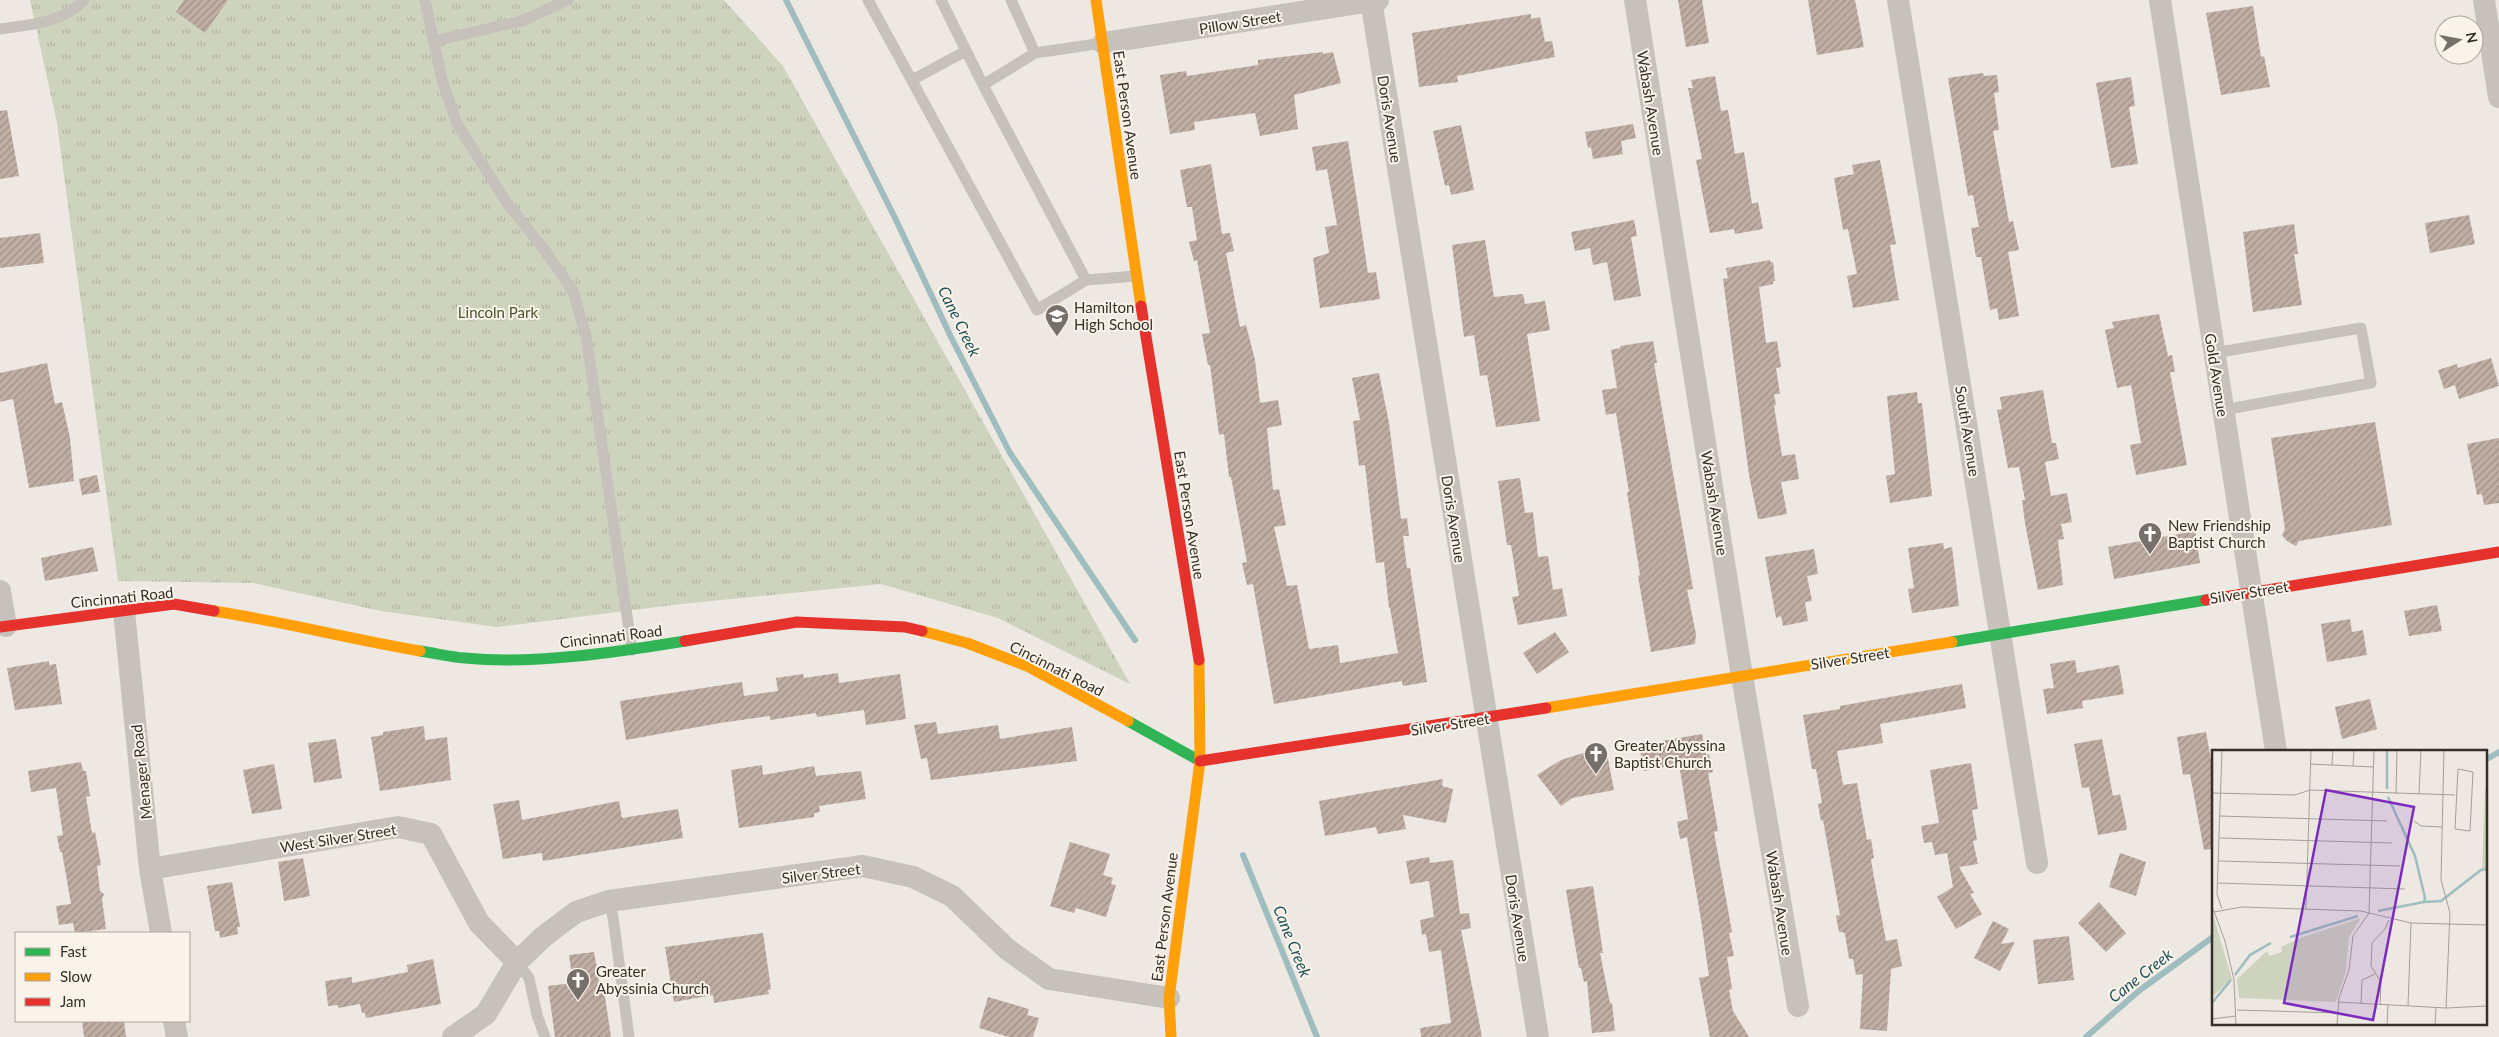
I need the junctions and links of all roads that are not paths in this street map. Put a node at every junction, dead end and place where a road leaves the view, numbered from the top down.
1 (84, 0) edge
2 (425, 0) edge
3 (568, 0) edge
4 (868, 0) edge
5 (941, 0) edge
6 (1011, 0) edge
7 (1096, 0) edge
8 (1373, 0) edge
9 (1635, 0) edge
10 (1898, 0) edge
11 (2160, 0) edge
12 (2484, 0) edge
13 (0, 29) edge
14 (434, 41) junction
15 (1103, 43) junction
16 (966, 51) junction
17 (1035, 53) junction
18 (912, 80) junction
19 (983, 85) junction
20 (2499, 97) edge
21 (1136, 276) junction
22 (1086, 280) junction
23 (2214, 353) junction
24 (2223, 410) junction
25 (2499, 552) edge
26 (0, 591) edge
27 (2252, 592) junction
28 (124, 611) junction
29 (3, 627) edge
30 (2001, 633) junction
31 (632, 650) junction
32 (1742, 676) junction
33 (1486, 718) junction
34 (2276, 750) edge
35 (1200, 761) junction
36 (2037, 863) dead end
37 (150, 869) junction
38 (609, 902) junction
39 (161, 932) edge
40 (517, 962) junction
41 (1169, 998) junction
42 (1798, 1006) dead end
43 (174, 1022) edge
44 (177, 1037) edge
45 (453, 1037) edge
46 (546, 1037) edge
47 (629, 1037) edge
48 (1171, 1037) edge
49 (1538, 1037) edge

1 - 13 lane
2 - 14 lane
3 - 14 lane
4 - 18 lane
5 - 16 lane
6 - 17 lane
7 - 15 street, East Person Avenue
8 - 15 street, Pillow Street
8 - 33 street, Doris Avenue
9 - 32 street, Wabash Avenue
10 - 30 street, South Avenue
11 - 23 street, Gold Avenue
12 - 20 street
14 - 31 lane
15 - 17 lane
15 - 21 street, East Person Avenue
16 - 18 lane
16 - 19 lane
17 - 19 lane
18 - 22 lane
19 - 22 lane
21 - 22 lane
21 - 35 street, East Person Avenue
23 - 24 street, Gold Avenue
23 - 24 lane
24 - 27 street, Gold Avenue
25 - 27 street, Silver Street
26 - 29 street
27 - 30 street, Silver Street
27 - 34 street, Gold Avenue
28 - 29 street, Cincinnati Road
28 - 31 street, Cincinnati Road
28 - 37 street, Menager Road
30 - 32 street, Silver Street
30 - 36 street, South Avenue
31 - 35 street, Cincinnati Road
32 - 33 street, Silver Street
32 - 42 street, Wabash Avenue
33 - 35 street, Silver Street
33 - 49 street, Doris Avenue
35 - 41 street, East Person Avenue
37 - 39 street, Menager Road
37 - 40 street, West Silver Street
38 - 40 street, Silver Street
38 - 41 street, Silver Street
38 - 47 lane
40 - 45 street, Silver Street
40 - 46 lane
41 - 48 street, East Person Avenue
43 - 44 street

